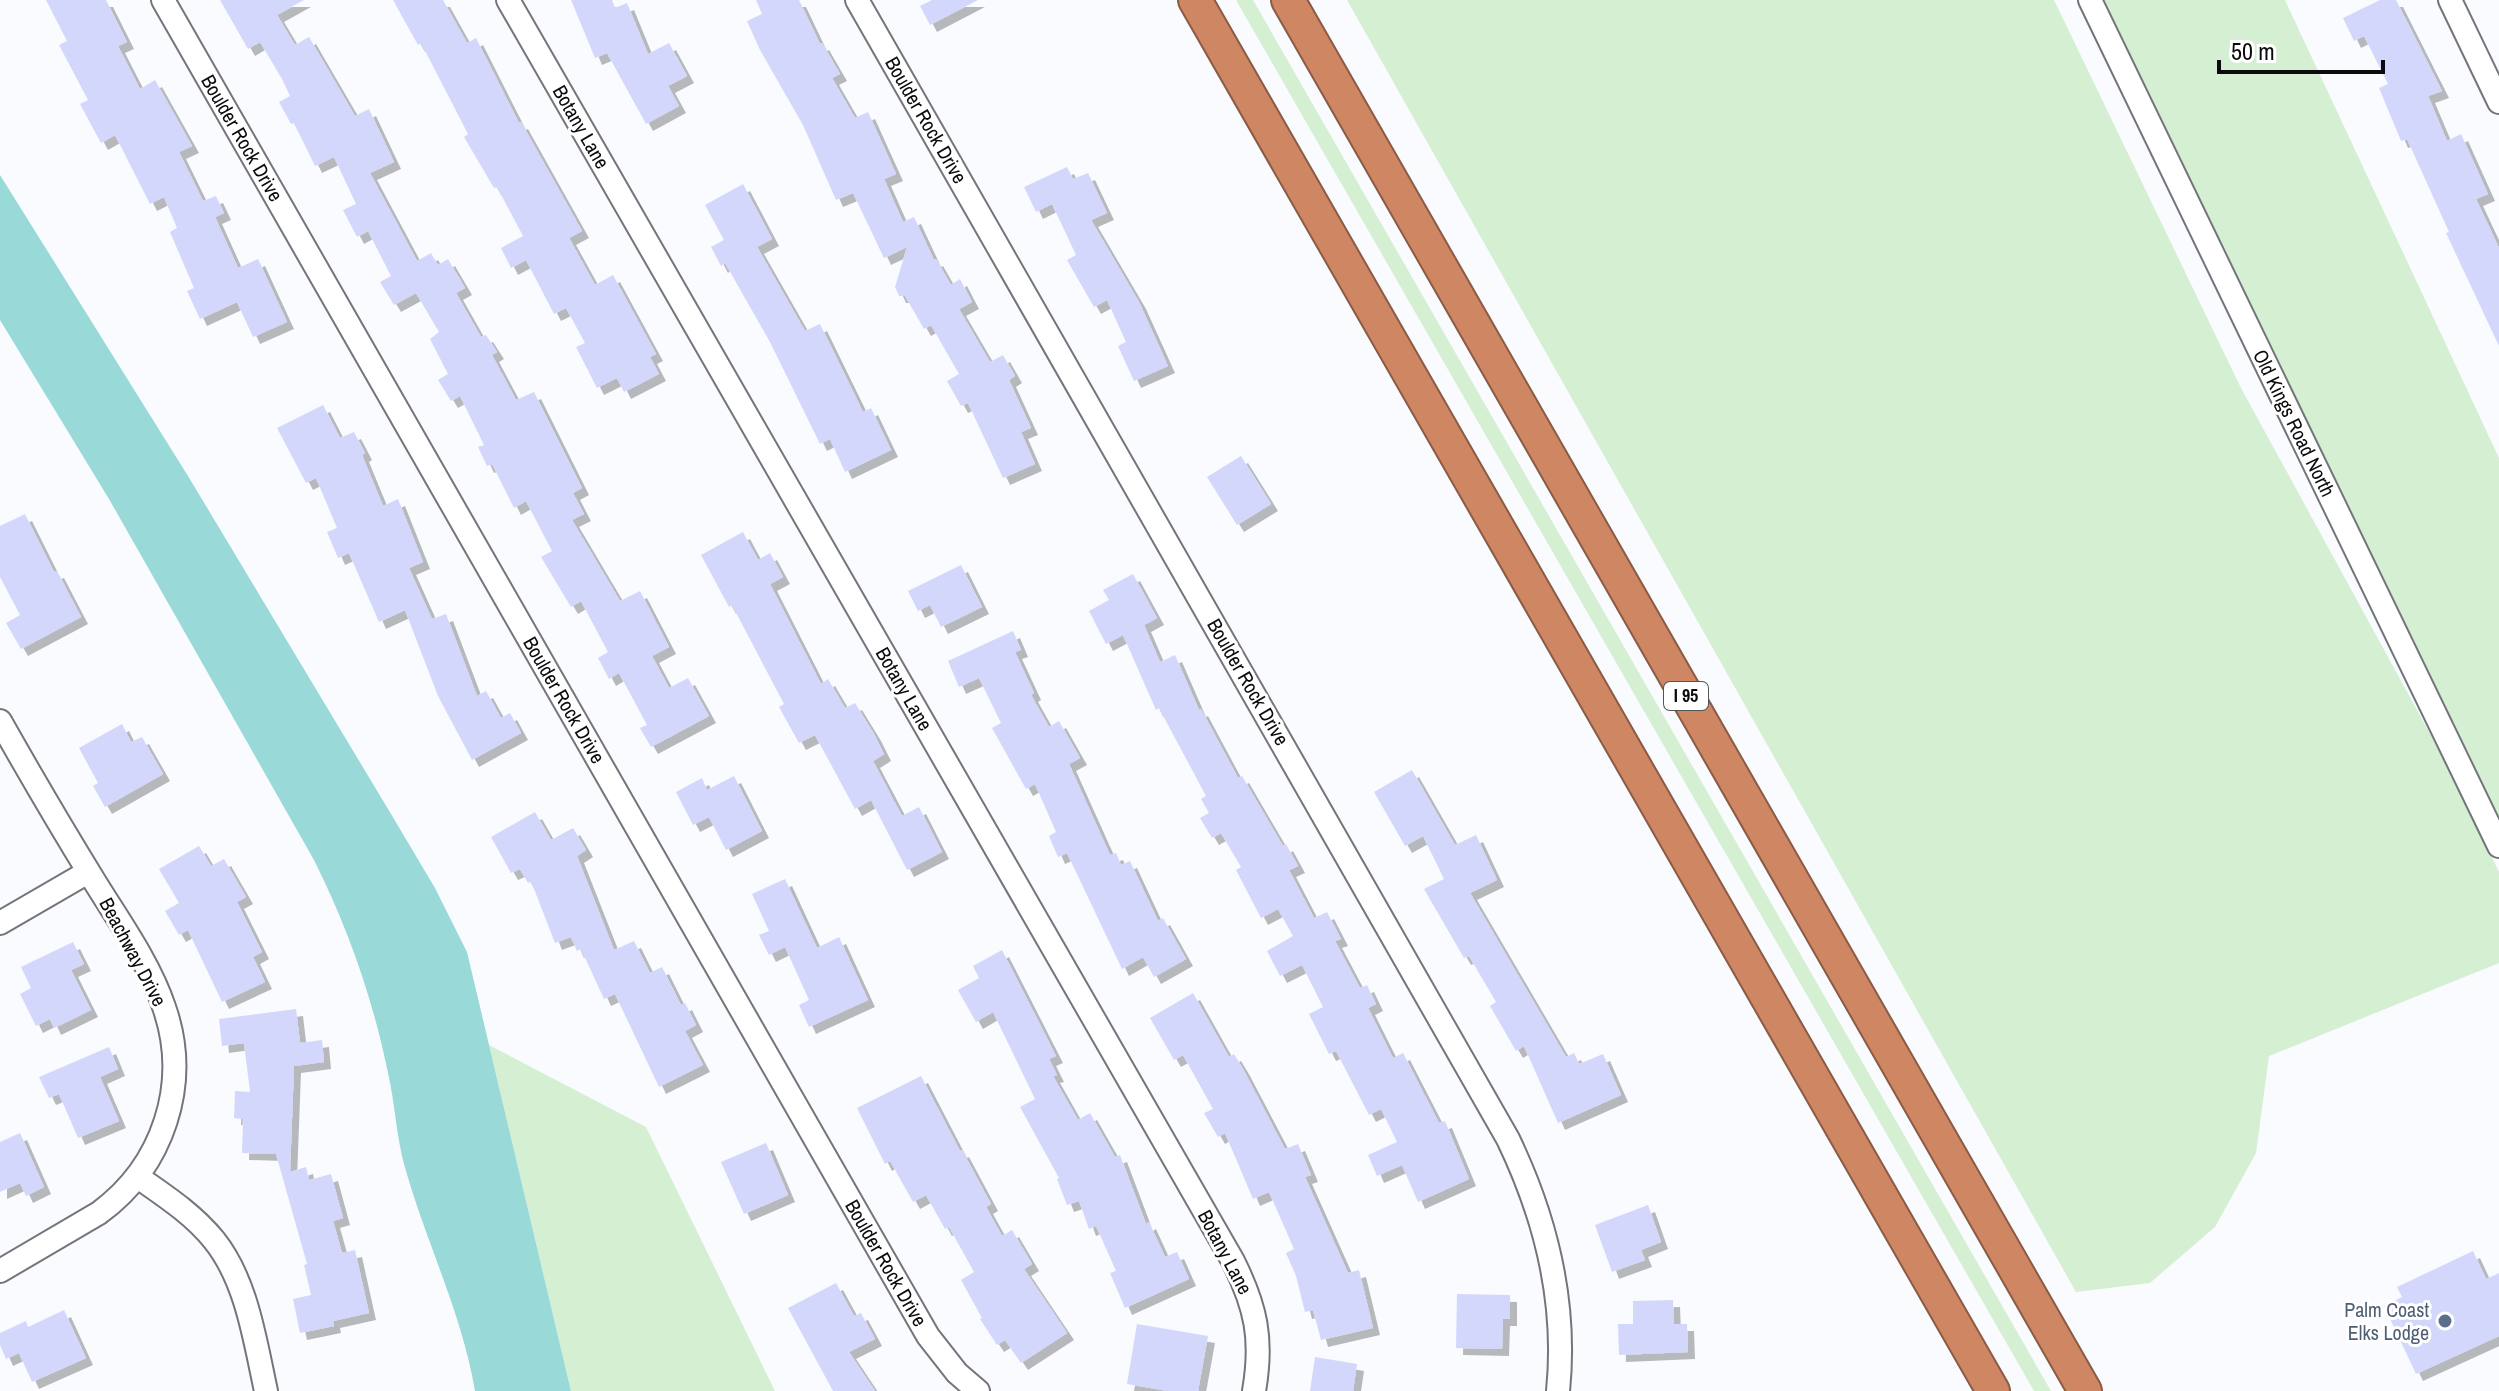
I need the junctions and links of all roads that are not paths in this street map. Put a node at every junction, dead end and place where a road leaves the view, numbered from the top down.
1 (163, 0) edge
2 (508, 0) edge
3 (857, 0) edge
4 (1195, 0) edge
5 (1288, 0) edge
6 (2090, 0) edge
7 (2450, 0) edge
8 (2499, 102) edge
9 (0, 721) edge
10 (2499, 846) edge
11 (88, 872) junction
12 (0, 923) edge
13 (138, 1177) junction
14 (0, 1271) edge
15 (266, 1391) edge
16 (978, 1391) edge
17 (1254, 1391) edge
18 (1558, 1391) edge
19 (1993, 1391) edge
20 (2085, 1391) edge

1 - 16 street, Boulder Rock Drive
2 - 17 street, Botany Lane
3 - 18 street, Boulder Rock Drive
4 - 19 highway
5 - 20 highway, I 95
6 - 10 street, Old Kings Road North
7 - 8 street
9 - 11 street, Beachway Drive
11 - 12 street
11 - 13 street, Beachway Drive
13 - 14 street, Beachway Drive
13 - 15 street

